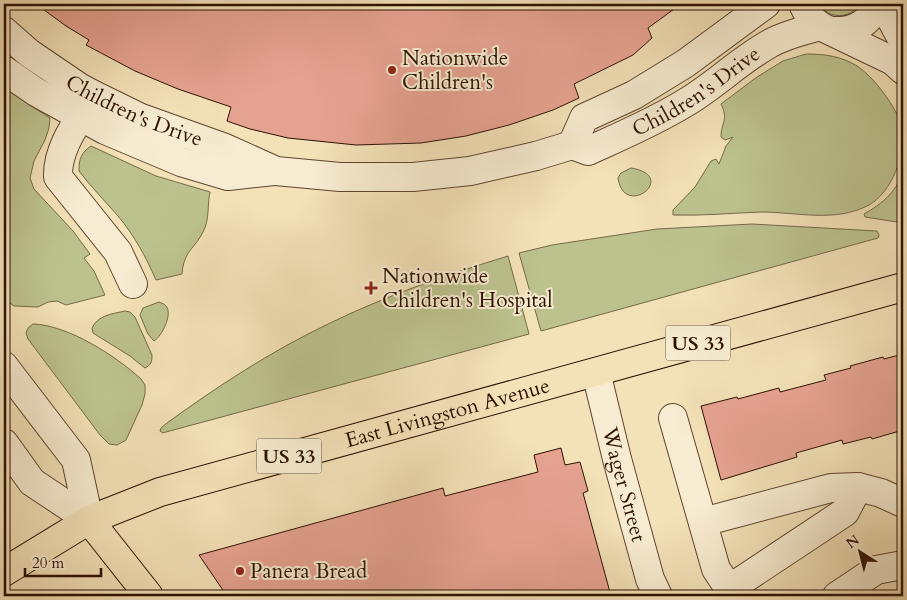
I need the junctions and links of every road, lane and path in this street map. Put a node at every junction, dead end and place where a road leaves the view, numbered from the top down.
1 (766, 4) edge
2 (803, 4) edge
3 (876, 4) edge
4 (883, 4) edge
5 (826, 29) junction
6 (4, 31) edge
7 (903, 40) edge
8 (4, 70) edge
9 (903, 70) edge
10 (87, 106) junction
11 (572, 145) junction
12 (133, 284) dead end
13 (903, 287) edge
14 (4, 366) edge
15 (596, 372) junction
16 (673, 418) dead end
17 (4, 444) edge
18 (858, 486) junction
19 (903, 503) edge
20 (89, 520) junction
21 (702, 522) junction
22 (903, 565) edge
23 (4, 572) edge
24 (732, 593) edge
25 (149, 596) edge
26 (658, 596) edge
27 (837, 596) edge

1 - 11 street, Children's Drive
2 - 5 street
3 - 5 street, Children's Drive
4 - 7 street
5 - 9 street
5 - 11 street, Children's Drive
6 - 10 street, Children's Drive
8 - 10 street, Children's Drive
10 - 11 street, Children's Drive
10 - 12 street
13 - 15 main road, East Livingston Avenue / US 33
14 - 20 street
15 - 20 main road, East Livingston Avenue / US 33
15 - 26 street, Wager Street
16 - 21 street
17 - 20 street
18 - 19 street
18 - 21 street
18 - 24 street
20 - 23 main road, East Livingston Avenue / US 33
20 - 25 main road
21 - 24 street
22 - 27 street

